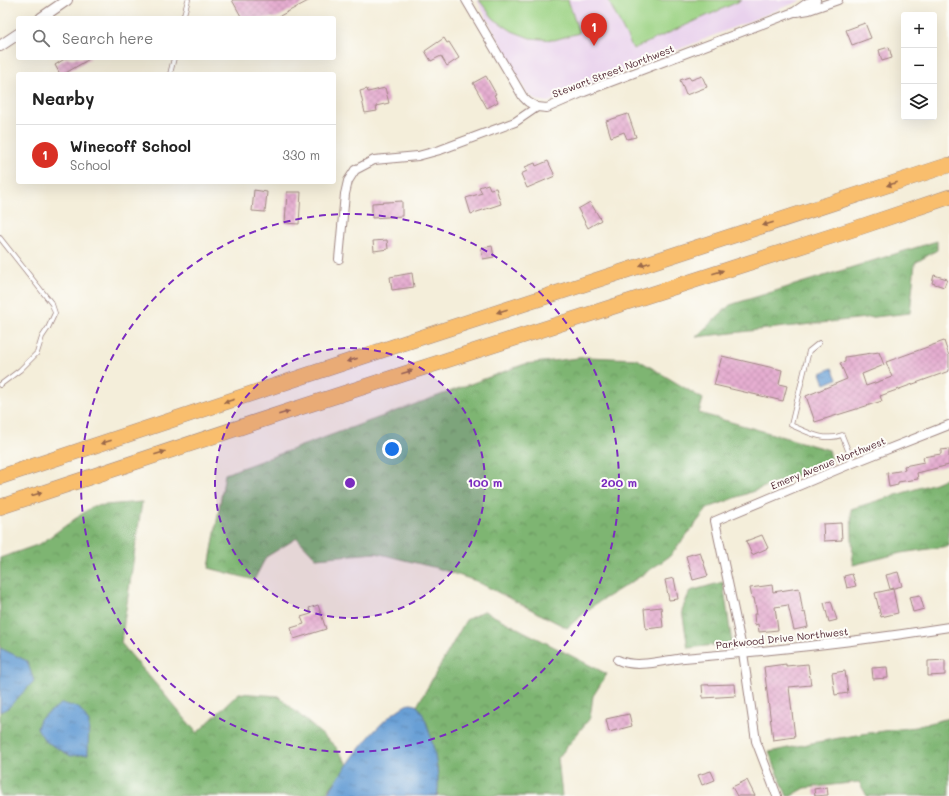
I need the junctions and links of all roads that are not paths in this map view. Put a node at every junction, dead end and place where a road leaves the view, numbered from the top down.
1 (67, 0) edge
2 (188, 0) edge
3 (466, 0) edge
4 (816, 0) edge
5 (838, 0) edge
6 (794, 12) junction
7 (44, 16) edge
8 (184, 16) edge
9 (16, 35) edge
10 (0, 46) edge
11 (174, 60) edge
12 (170, 72) edge
13 (537, 107) junction
14 (949, 164) edge
15 (949, 197) edge
16 (949, 204) edge
17 (858, 228) junction
18 (0, 238) edge
19 (339, 259) dead end
20 (820, 343) dead end
21 (0, 385) edge
22 (949, 425) edge
23 (853, 463) junction
24 (0, 477) edge
25 (0, 506) edge
26 (949, 627) edge
27 (743, 653) junction
28 (618, 660) dead end
29 (777, 796) edge

1 - 7 street
2 - 8 lane
3 - 13 street
4 - 6 street, Stewart Street Northwest
5 - 6 street, Stewart Street Northwest
6 - 13 street, Stewart Street Northwest
9 - 10 street
11 - 12 lane
13 - 19 street
14 -> 24 highway
15 - 17 highway
16 - 17 highway
25 -> 17 highway
18 - 21 lane
20 - 23 lane
22 - 23 street, Emery Avenue Northwest
23 - 27 street, Emery Avenue Northwest
26 - 27 street, Parkwood Drive Northwest
27 - 28 street, Parkwood Drive Northwest
27 - 29 street

